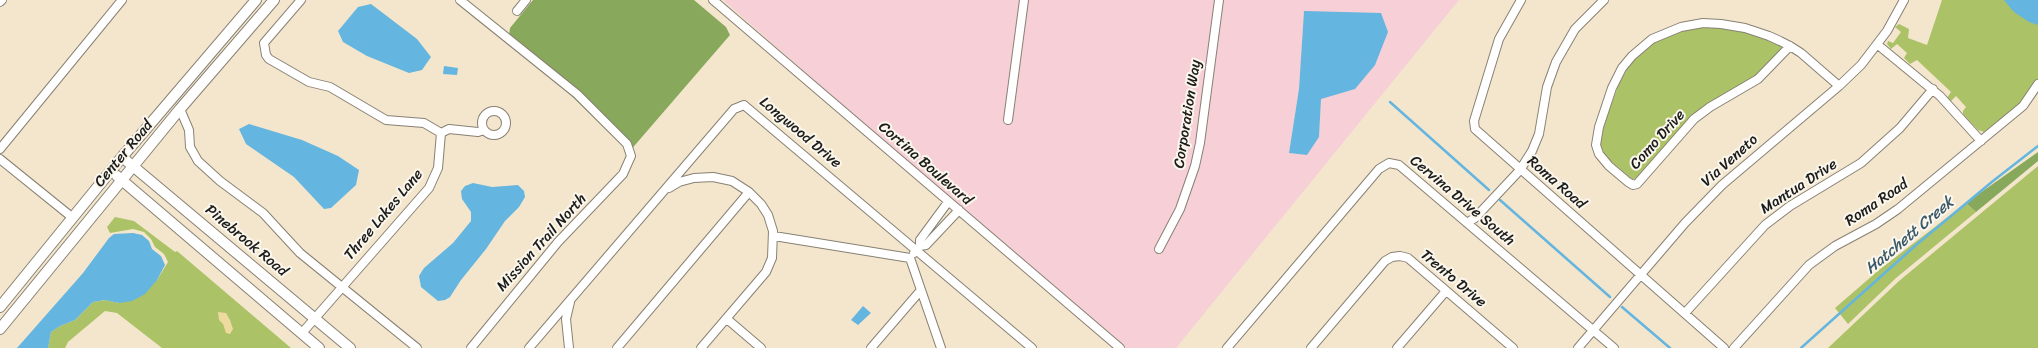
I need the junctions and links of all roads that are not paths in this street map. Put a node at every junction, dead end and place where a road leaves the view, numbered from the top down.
1 (2, 0) edge
2 (122, 0) edge
3 (256, 0) edge
4 (274, 0) edge
5 (301, 0) edge
6 (460, 0) edge
7 (526, 0) edge
8 (713, 0) edge
9 (1024, 0) edge
10 (1219, 0) edge
11 (1521, 0) edge
12 (1604, 0) edge
13 (1904, 0) edge
14 (0, 2) edge
15 (517, 11) dead end
16 (1878, 45) junction
17 (1790, 46) junction
18 (2038, 84) edge
19 (1839, 86) junction
20 (1933, 89) junction
21 (180, 109) junction
22 (1008, 120) dead end
23 (484, 130) dead end
24 (441, 133) junction
25 (1981, 141) junction
26 (0, 149) edge
27 (122, 157) junction
28 (0, 159) edge
29 (133, 166) junction
30 (1520, 170) junction
31 (111, 171) junction
32 (122, 180) junction
33 (749, 192) junction
34 (660, 196) junction
35 (948, 202) junction
36 (958, 210) junction
37 (72, 218) junction
38 (1467, 223) junction
39 (774, 236) junction
40 (918, 248) junction
41 (1159, 249) dead end
42 (910, 258) junction
43 (1640, 274) junction
44 (342, 288) junction
45 (921, 290) junction
46 (1446, 291) junction
47 (573, 296) junction
48 (0, 307) edge
49 (1685, 314) junction
50 (315, 318) junction
51 (727, 319) junction
52 (0, 329) edge
53 (1593, 330) junction
54 (302, 333) junction
55 (319, 348) edge
56 (350, 348) edge
57 (417, 348) edge
58 (471, 348) edge
59 (529, 348) edge
60 (569, 348) edge
61 (617, 348) edge
62 (702, 348) edge
63 (761, 348) edge
64 (871, 348) edge
65 (941, 348) edge
66 (1032, 348) edge
67 (1120, 348) edge
68 (1227, 348) edge
69 (1311, 348) edge
70 (1397, 348) edge
71 (1513, 348) edge
72 (1578, 348) edge
73 (1614, 348) edge
74 (1724, 348) edge
75 (1734, 348) edge

1 - 14 street
2 - 26 street
3 - 27 street, Center Road
4 - 21 street, Center Road
5 - 24 street
6 - 58 street, Mission Trail North
7 - 15 street
8 - 35 street, Cortina Boulevard
9 - 22 street
10 - 41 street, Corporation Way
11 - 30 street, Roma Road
12 - 30 street
13 - 16 street, Via Veneto
16 - 19 street, Via Veneto
16 - 20 street
17 - 17 street, Como Drive
17 - 19 street, Como Drive
18 - 25 street, Roma Road
19 - 43 street, Via Veneto
20 - 25 street
20 - 49 street, Mantua Drive
21 - 29 street, Center Road
21 - 44 street
23 - 24 street
24 - 44 street, Three Lakes Lane
25 - 75 street, Roma Road
27 - 29 street, Pinebrook Road
27 - 31 street, Center Road
28 - 37 street
29 - 32 street, Center Road
29 - 50 street, Pinebrook Road
30 - 38 street
30 - 43 street, Roma Road
31 - 32 street
31 - 37 street, Center Road
32 - 52 street, Center Road
32 - 54 street
33 - 34 street
33 - 39 street
33 - 61 street
34 - 40 street, Longwood Drive
34 - 47 street, Longwood Drive
35 - 36 street, Cortina Boulevard
35 - 40 street
36 - 40 street
36 - 67 street, Cortina Boulevard
37 - 48 street, Center Road
38 - 53 street, Cervina Drive South
38 - 68 street, Cervina Drive South
39 - 42 street
39 - 51 street
40 - 42 street
40 - 66 street, Longwood Drive
42 - 45 street
43 - 49 street, Roma Road
43 - 53 street, Via Veneto
44 - 50 street, Three Lakes Lane
44 - 57 street
45 - 64 street
45 - 65 street
46 - 69 street, Trento Drive
46 - 70 street
46 - 71 street, Trento Drive
47 - 59 street, Longwood Drive
47 - 60 street
49 - 74 street, Roma Road
50 - 54 street, Three Lakes Lane
50 - 56 street, Pinebrook Road
51 - 62 street
51 - 63 street
53 - 72 street, Via Veneto
53 - 73 street, Cervina Drive South
54 - 55 street

